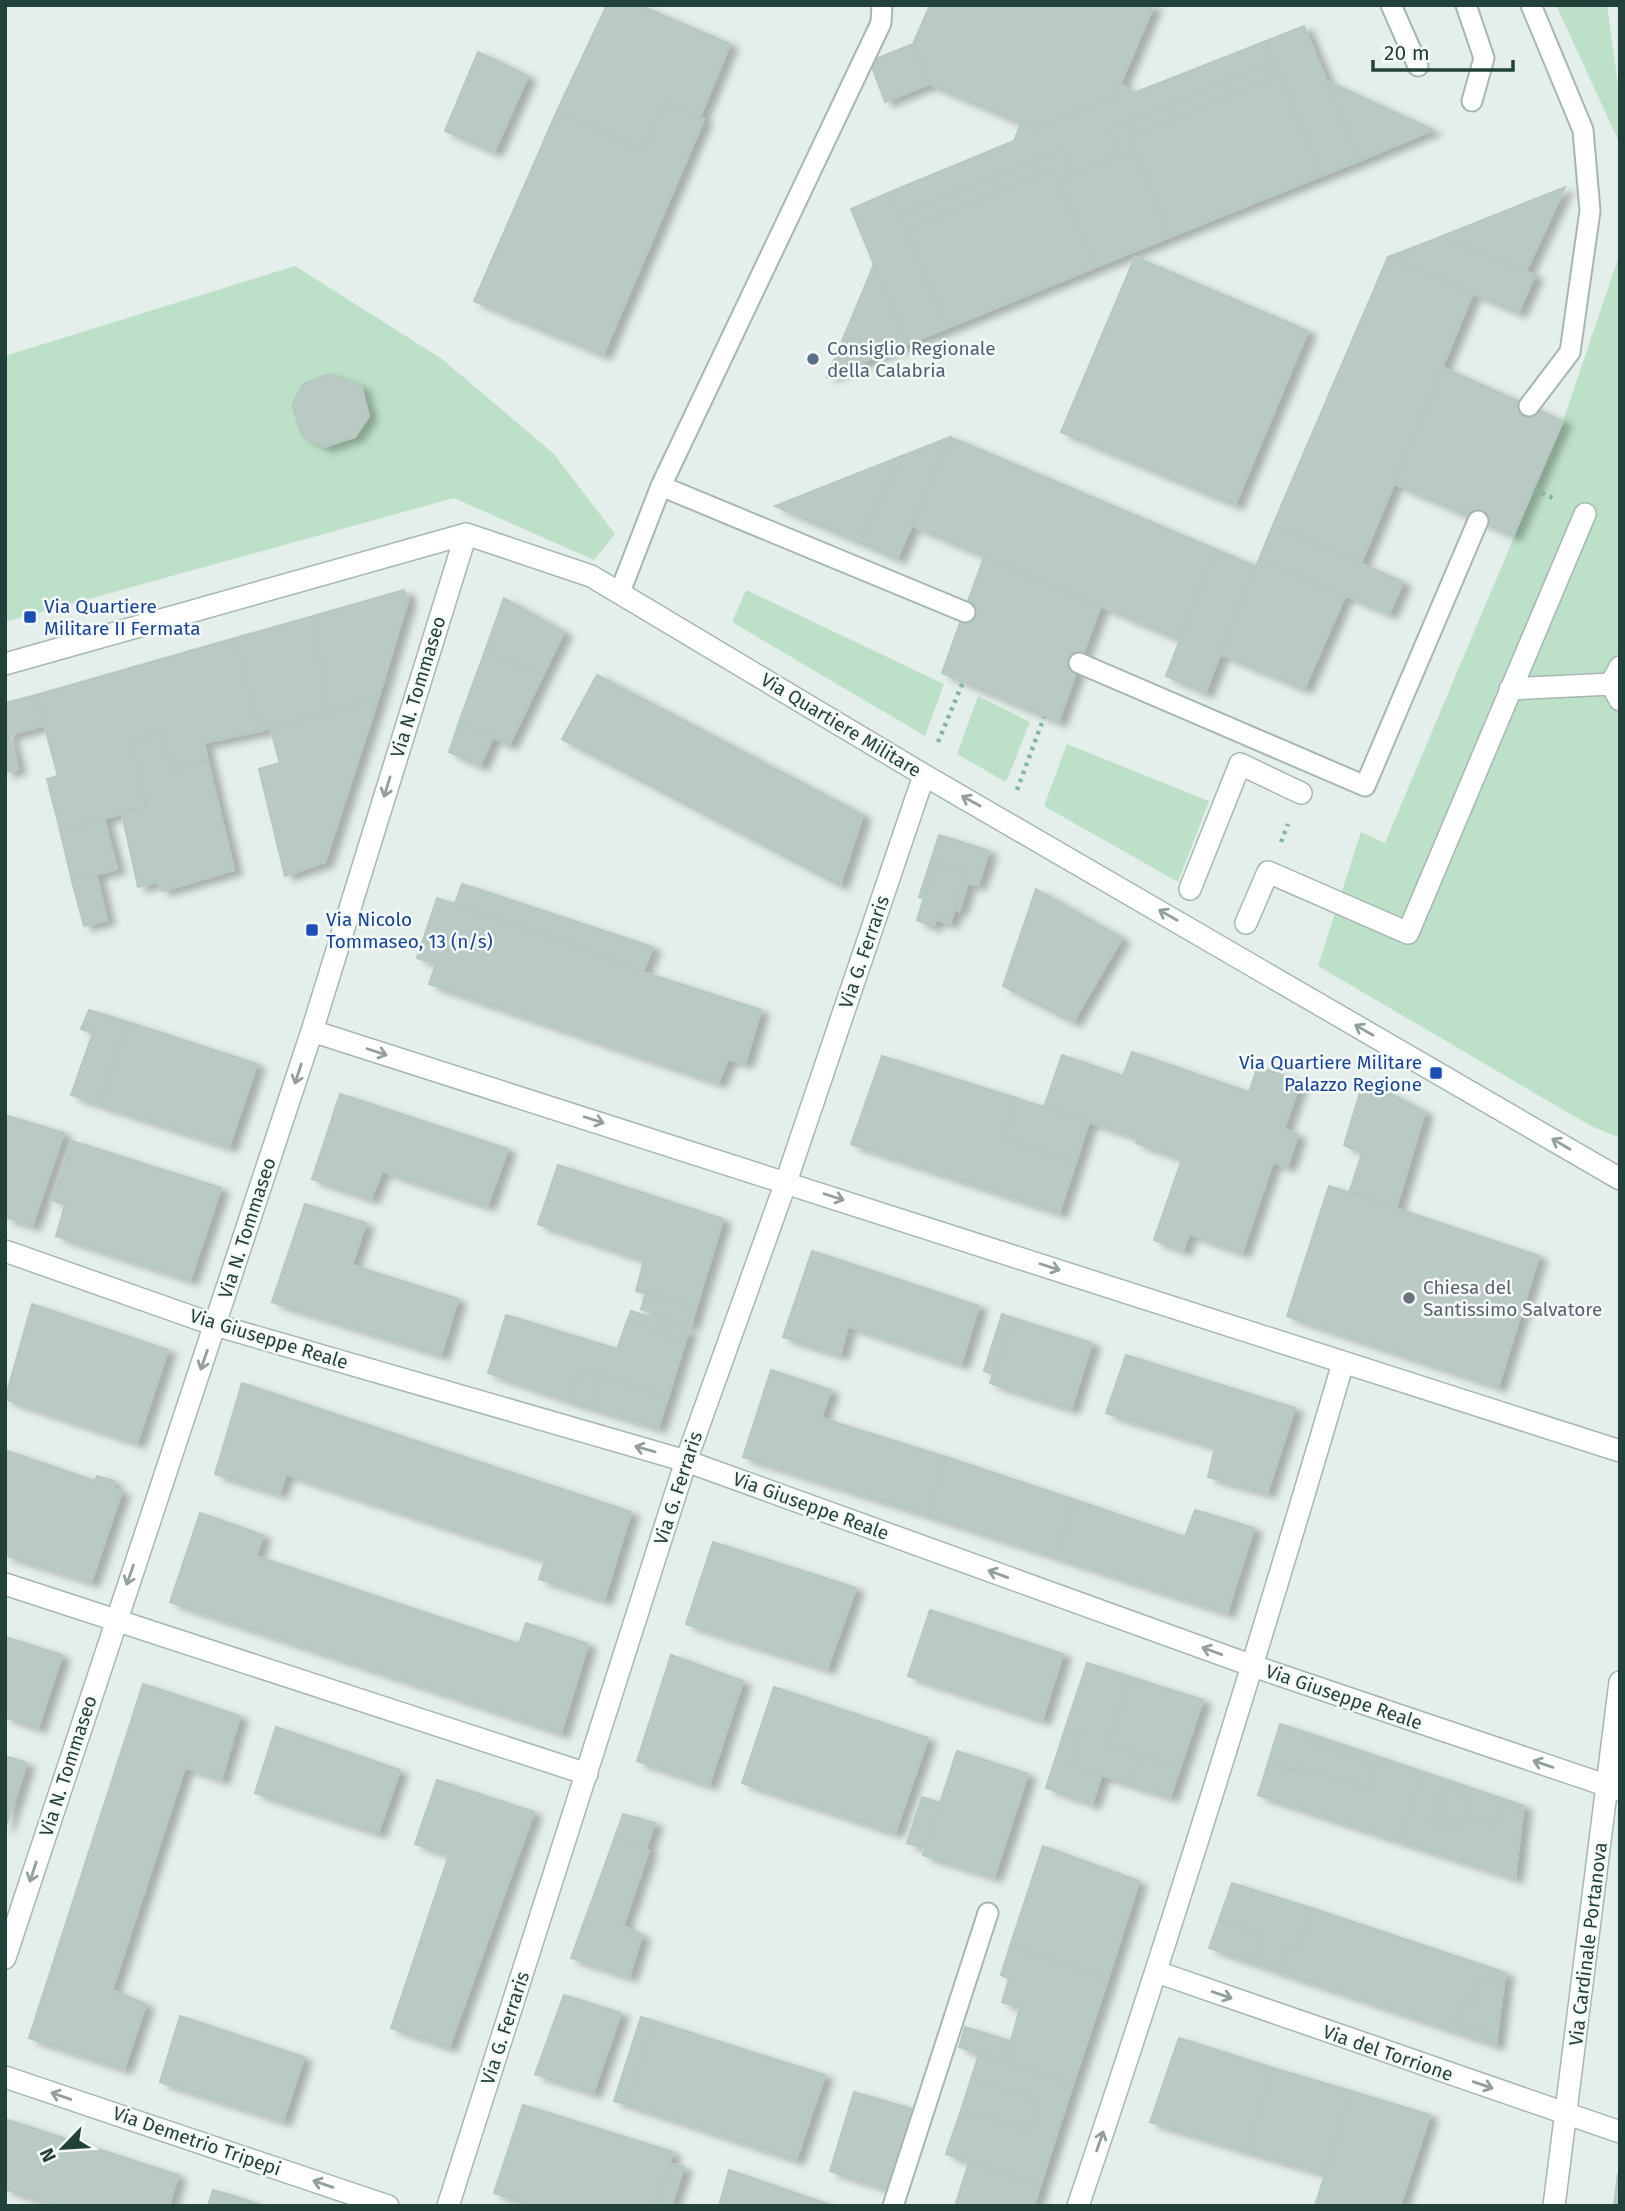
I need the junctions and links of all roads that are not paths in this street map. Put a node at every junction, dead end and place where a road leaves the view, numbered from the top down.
1 (882, 5) edge
2 (1391, 5) edge
3 (1466, 5) edge
4 (1531, 5) edge
5 (1418, 66) dead end
6 (1472, 101) dead end
7 (1529, 406) dead end
8 (661, 486) junction
9 (1585, 514) dead end
10 (1478, 521) dead end
11 (466, 534) junction
12 (620, 592) junction
13 (965, 612) dead end
14 (1079, 663) dead end
15 (5, 664) edge
16 (1617, 684) edge
17 (1510, 689) junction
18 (924, 775) junction
19 (1301, 793) road end
20 (1190, 889) dead end
21 (1246, 923) dead end
22 (312, 1031) junction
23 (1620, 1179) edge
24 (786, 1182) junction
25 (5, 1251) edge
26 (215, 1325) junction
27 (1343, 1363) junction
28 (1620, 1451) edge
29 (686, 1461) junction
30 (5, 1584) edge
31 (115, 1620) junction
32 (1253, 1666) junction
33 (1619, 1694) edge
34 (587, 1774) junction
35 (1614, 1788) edge
36 (988, 1913) dead end
37 (5, 1958) edge
38 (1157, 1972) junction
39 (5, 2077) edge
40 (1566, 2114) junction
41 (1620, 2132) edge
42 (388, 2206) edge
43 (448, 2206) edge
44 (893, 2206) edge
45 (1078, 2206) edge
46 (1554, 2206) edge

1 - 8 lane
2 - 5 lane
3 - 6 lane
4 - 7 lane
8 - 12 lane
8 - 13 lane
9 - 17 street
10 - 14 lane
11 - 12 street, Via Quartiere Militare
11 - 15 street
11 -> 22 street, Via N. Tommaseo
12 - 18 street, Via Quartiere Militare
16 - 17 street
17 - 21 street
23 -> 18 street, Via Quartiere Militare
18 - 24 street, Via G. Ferraris
19 - 20 street
22 -> 24 street
22 -> 26 street, Via N. Tommaseo
24 -> 27 street
24 - 29 street, Via G. Ferraris
25 - 26 street, Via Giuseppe Reale
29 -> 26 street, Via Giuseppe Reale
26 -> 31 street, Via N. Tommaseo
27 - 28 street
27 - 32 street
32 -> 29 street, Via Giuseppe Reale
29 - 34 street, Via G. Ferraris
30 - 31 street
31 - 34 street
31 -> 37 street, Via N. Tommaseo
35 -> 32 street, Via Giuseppe Reale
32 - 38 street
33 - 35 street, Via Cardinale Portanova
34 - 43 street, Via G. Ferraris
35 - 40 street, Via Cardinale Portanova
36 - 44 lane
38 -> 40 street, Via del Torrione
45 -> 38 street
42 -> 39 street, Via Demetrio Tripepi
40 - 41 street, Via del Torrione
40 - 46 street, Via Cardinale Portanova

